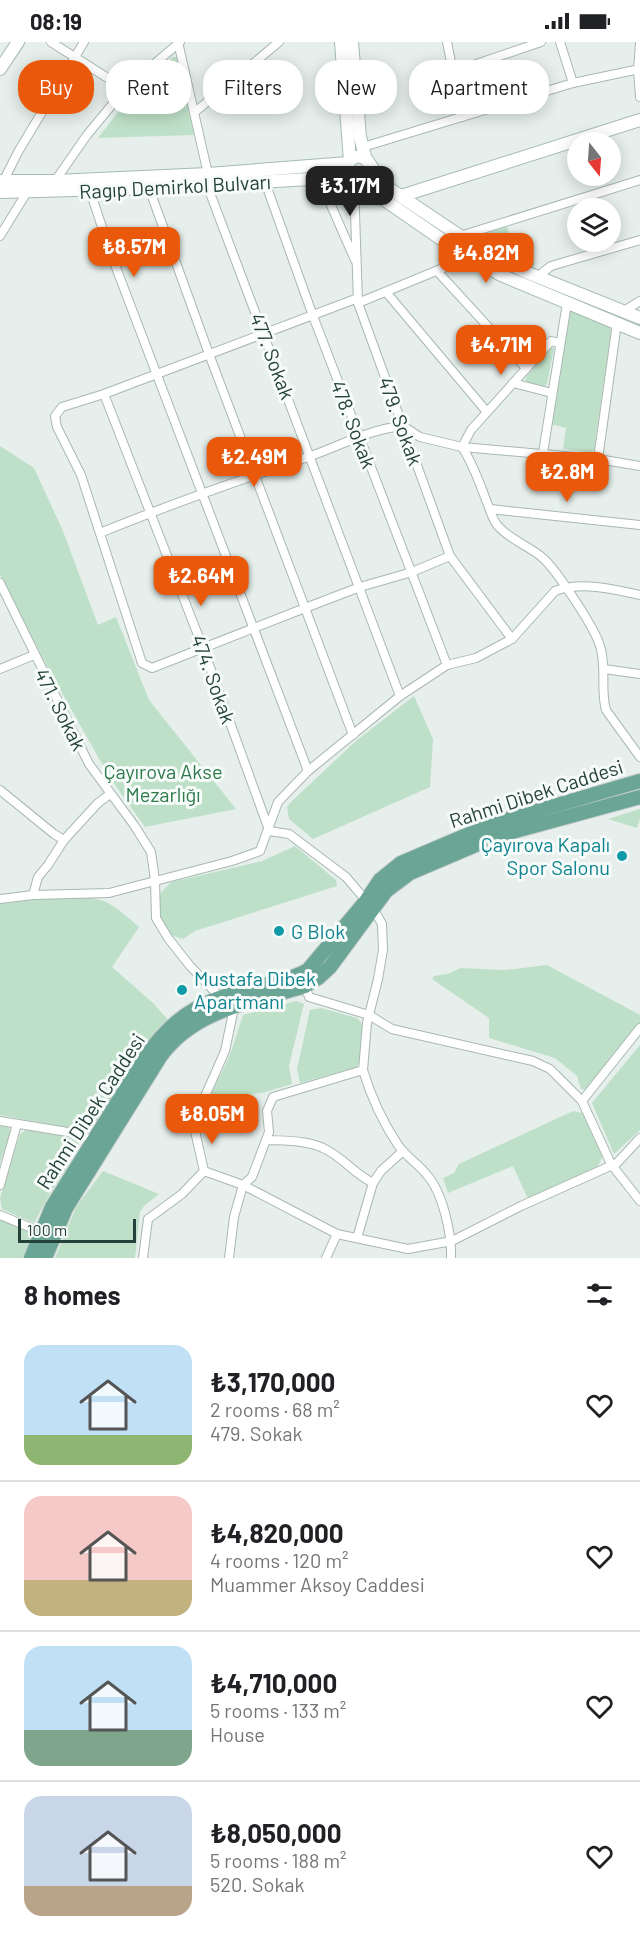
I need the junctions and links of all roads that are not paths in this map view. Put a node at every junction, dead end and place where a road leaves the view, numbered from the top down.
1 (18, 42) edge
2 (51, 42) edge
3 (84, 42) edge
4 (179, 42) edge
5 (279, 42) edge
6 (447, 42) edge
7 (541, 42) edge
8 (560, 42) edge
9 (352, 43) edge
10 (640, 43) edge
11 (75, 57) junction
12 (158, 60) edge
13 (451, 60) edge
14 (488, 60) edge
15 (0, 69) edge
16 (639, 70) edge
17 (106, 77) edge
18 (573, 83) junction
19 (640, 97) edge
20 (106, 112) edge
21 (195, 112) junction
22 (461, 114) edge
23 (462, 117) junction
24 (640, 120) edge
25 (367, 158) junction
26 (349, 162) junction
27 (319, 178) junction
28 (208, 179) junction
29 (640, 180) edge
30 (56, 181) junction
31 (265, 182) junction
32 (355, 182) junction
33 (1, 185) edge
34 (149, 188) junction
35 (90, 191) junction
36 (27, 192) junction
37 (401, 196) junction
38 (0, 236) edge
39 (460, 236) junction
40 (640, 240) edge
41 (470, 257) junction
42 (357, 266) junction
43 (437, 271) junction
44 (537, 277) junction
45 (386, 292) junction
46 (358, 300) junction
47 (640, 301) edge
48 (567, 303) junction
49 (624, 311) junction
50 (313, 316) junction
51 (640, 318) edge
52 (617, 323) junction
53 (640, 333) edge
54 (265, 334) junction
55 (559, 343) junction
56 (209, 354) junction
57 (526, 369) junction
58 (156, 374) junction
59 (513, 383) junction
60 (552, 393) junction
61 (104, 394) junction
62 (487, 412) junction
63 (403, 426) junction
64 (359, 436) junction
65 (462, 447) junction
66 (543, 453) junction
67 (310, 456) junction
68 (598, 459) junction
69 (640, 466) edge
70 (254, 474) junction
71 (202, 494) junction
72 (490, 509) junction
73 (149, 513) junction
74 (640, 525) edge
75 (100, 533) junction
76 (450, 556) junction
77 (411, 572) junction
78 (0, 583) edge
79 (360, 587) junction
80 (565, 587) junction
81 (640, 595) edge
82 (305, 608) junction
83 (254, 628) junction
84 (512, 639) junction
85 (203, 648) junction
86 (34, 655) junction
87 (447, 665) junction
88 (0, 669) edge
89 (604, 669) junction
90 (640, 674) edge
91 (400, 696) junction
92 (353, 735) junction
93 (640, 758) edge
94 (308, 771) junction
95 (640, 781) edge
96 (0, 789) edge
97 (110, 794) junction
98 (640, 797) edge
99 (269, 831) junction
100 (64, 840) junction
101 (155, 880) junction
102 (33, 895) junction
103 (0, 899) edge
104 (370, 905) junction
105 (305, 986) junction
106 (219, 997) junction
107 (234, 1008) junction
108 (369, 1015) junction
109 (640, 1028) edge
110 (363, 1070) junction
111 (582, 1101) junction
112 (0, 1121) edge
113 (17, 1124) junction
114 (640, 1138) edge
115 (267, 1140) junction
116 (94, 1141) junction
117 (403, 1151) junction
118 (611, 1164) junction
119 (204, 1171) junction
120 (373, 1184) junction
121 (0, 1185) edge
122 (243, 1185) junction
123 (640, 1201) edge
124 (0, 1215) edge
125 (41, 1232) junction
126 (337, 1234) junction
127 (357, 1238) junction
128 (452, 1241) junction
129 (32, 1258) edge
130 (45, 1258) edge
131 (143, 1258) edge
132 (229, 1258) edge
133 (326, 1258) edge
134 (451, 1258) edge

1 - 15 main road
2 - 11 street
3 - 11 street
4 - 12 street
4 - 21 street, 477. Sokak
5 - 21 street
6 - 13 street
7 - 14 street
8 - 18 street
9 - 25 main road
9 - 26 main road
10 - 16 street
11 - 17 street
11 - 33 street
16 - 18 street
16 - 19 street
18 - 23 street
20 - 30 street
21 - 28 street, 477. Sokak
22 - 23 street
23 - 25 street
24 - 37 main road
25 - 26 main road
25 - 32 main road
25 - 37 main road
26 - 28 main road, Ragıp Demirkol Bulvarı
26 - 32 main road
27 - 31 main road, Ragıp Demirkol Bulvarı
27 - 32 main road, Ragıp Demirkol Bulvarı
27 - 42 street
28 - 30 main road, Ragıp Demirkol Bulvarı
28 - 31 main road, Ragıp Demirkol Bulvarı
28 - 34 main road, Ragıp Demirkol Bulvarı
28 - 54 street, 477. Sokak
29 - 39 street
30 - 33 main road, Ragıp Demirkol Bulvarı
31 - 50 street, 478. Sokak
32 - 41 main road
32 - 42 street, 479. Sokak
33 - 36 main road, Ragıp Demirkol Bulvarı
34 - 35 main road, Ragıp Demirkol Bulvarı
34 - 56 street
35 - 36 main road, Ragıp Demirkol Bulvarı
35 - 58 street
36 - 38 street
37 - 39 main road
39 - 44 main road
40 - 44 street
41 - 43 street
41 - 48 main road
42 - 46 street, 479. Sokak
43 - 45 street
43 - 57 street
44 - 49 main road
45 - 46 street
45 - 62 street
46 - 50 street
46 - 63 street, 479. Sokak
47 - 49 street
48 - 52 main road
48 - 55 street
49 - 51 main road
50 - 54 street
50 - 64 street, 478. Sokak
52 - 53 main road
52 - 68 street
54 - 56 street
54 - 67 street, 477. Sokak
55 - 57 street
55 - 60 street
56 - 58 street
56 - 70 street
57 - 59 street
58 - 61 street
58 - 71 street
59 - 60 street
59 - 62 street
60 - 66 street
61 - 73 street, 474. Sokak
61 - 75 street
62 - 65 street
63 - 64 street
63 - 65 street
63 - 76 street, 479. Sokak
64 - 67 street
64 - 77 street, 478. Sokak
65 - 66 street
65 - 72 street
66 - 68 street
67 - 70 street
67 - 79 street, 477. Sokak
68 - 69 street
70 - 71 street
70 - 82 street
71 - 73 street
71 - 83 street
72 - 74 street
72 - 80 street
73 - 75 street
73 - 85 street, 474. Sokak
75 - 85 street
76 - 77 street
76 - 84 street, 479. Sokak
77 - 79 street
77 - 87 street, 478. Sokak
78 - 86 street, 471. Sokak
79 - 82 street
79 - 91 street, 477. Sokak
80 - 81 street
80 - 84 street
80 - 89 street
82 - 83 street
82 - 92 street
83 - 85 street
83 - 94 street
84 - 87 street
85 - 99 street, 474. Sokak
86 - 88 street
86 - 97 street, 471. Sokak
87 - 91 street
89 - 90 street
89 - 93 street
91 - 92 street
92 - 94 street
94 - 99 street
95 - 104 main road, Rahmi Dibek Caddesi
96 - 100 street
97 - 100 street
97 - 101 street, 471. Sokak
98 - 104 main road, Rahmi Dibek Caddesi
99 - 101 street
99 - 104 street
100 - 102 street
101 - 102 street
101 - 106 street, 471. Sokak
102 - 103 street
104 - 105 main road, Rahmi Dibek Caddesi
104 - 106 main road, Rahmi Dibek Caddesi
104 - 108 street
105 - 107 main road, Rahmi Dibek Caddesi
105 - 108 street
106 - 107 street, 471. Sokak
106 - 116 main road, Rahmi Dibek Caddesi
107 - 119 street
107 - 130 main road, Rahmi Dibek Caddesi
108 - 110 street
108 - 111 street
109 - 111 street
110 - 115 street
110 - 117 street
111 - 118 street
112 - 113 street
113 - 116 street
113 - 121 street
114 - 118 street
115 - 120 street
115 - 122 street
116 - 125 main road, Rahmi Dibek Caddesi
117 - 120 street
117 - 128 street
118 - 123 street
118 - 128 street
119 - 122 street
119 - 131 street
120 - 127 street
122 - 126 street
122 - 132 street
124 - 125 street
125 - 129 main road, Rahmi Dibek Caddesi
126 - 127 street
126 - 133 street
127 - 128 street
128 - 134 street

